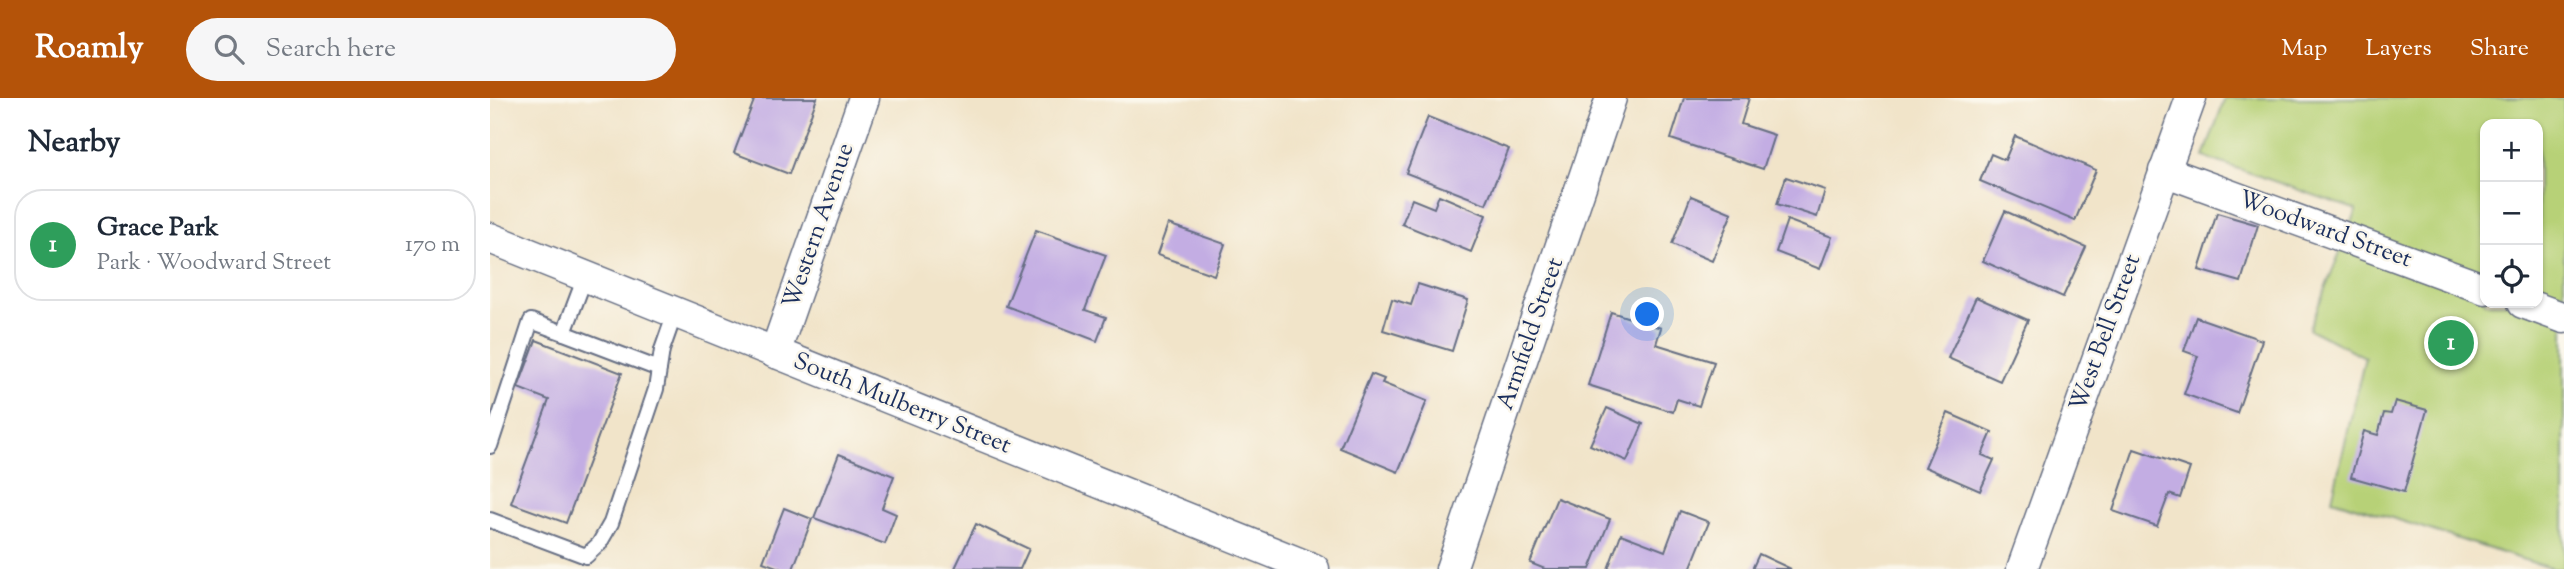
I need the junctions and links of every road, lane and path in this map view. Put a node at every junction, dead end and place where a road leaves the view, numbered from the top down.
1 (864, 98) edge
2 (1611, 98) edge
3 (2190, 98) edge
4 (2164, 171) junction
5 (490, 238) edge
6 (585, 277) junction
7 (2480, 287) edge
8 (2537, 308) edge
9 (675, 313) junction
10 (2564, 318) edge
11 (564, 333) junction
12 (775, 354) junction
13 (659, 369) junction
14 (490, 446) edge
15 (490, 520) edge
16 (1314, 569) edge
17 (1451, 569) edge
18 (2022, 569) edge

1 - 12 street, Western Avenue
2 - 17 street, Armfield Street
3 - 4 street, West Bell Street
4 - 7 street, Woodward Street
4 - 18 street, West Bell Street
5 - 6 street, South Mulberry Street
6 - 9 street, South Mulberry Street
6 - 11 lane
8 - 10 street
9 - 12 street, South Mulberry Street
9 - 13 lane
11 - 13 lane
11 - 14 lane
12 - 16 street, South Mulberry Street
13 - 15 lane

